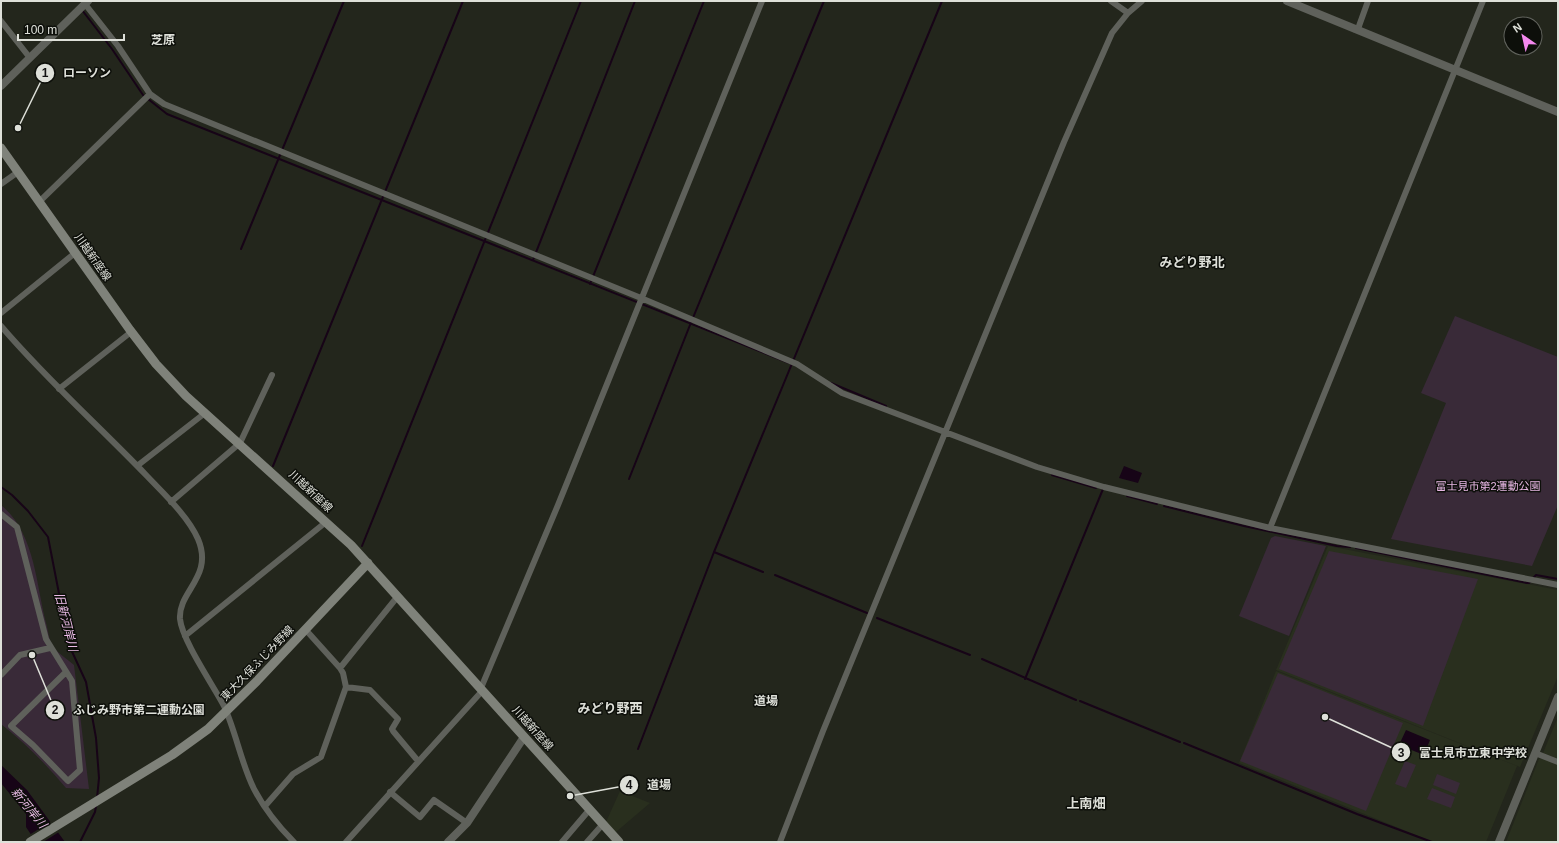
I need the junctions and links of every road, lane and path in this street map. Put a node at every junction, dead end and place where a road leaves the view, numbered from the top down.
1 (762, 1) edge
2 (1111, 1) edge
3 (1142, 1) edge
4 (1368, 1) edge
5 (1483, 1) edge
6 (1291, 2) edge
7 (86, 3) edge
8 (1128, 13) junction
9 (1, 21) edge
10 (1354, 29) junction
11 (30, 58) junction
12 (1455, 70) junction
13 (1, 86) edge
14 (150, 94) junction
15 (1558, 112) edge
16 (1, 148) edge
17 (18, 172) junction
18 (1, 184) edge
19 (38, 202) junction
20 (75, 253) junction
21 (641, 298) junction
22 (1, 313) edge
23 (1, 326) edge
24 (132, 332) junction
25 (272, 375) dead end
26 (59, 389) junction
27 (205, 413) junction
28 (946, 433) junction
29 (240, 444) junction
30 (137, 466) junction
31 (171, 502) junction
32 (1, 514) edge
33 (326, 522) junction
34 (1270, 528) junction
35 (368, 563) junction
36 (1558, 585) edge
37 (398, 596) junction
38 (306, 629) junction
39 (185, 636) junction
40 (50, 648) junction
41 (340, 668) junction
42 (66, 672) junction
43 (1, 675) edge
44 (346, 687) junction
45 (482, 689) junction
46 (1558, 697) edge
47 (226, 712) junction
48 (524, 737) junction
49 (1535, 753) junction
50 (418, 761) junction
51 (1558, 762) edge
52 (390, 792) junction
53 (265, 806) junction
54 (590, 809) junction
55 (467, 823) junction
56 (603, 824) junction
57 (30, 842) edge
58 (294, 842) edge
59 (346, 842) edge
60 (448, 842) edge
61 (562, 842) edge
62 (587, 842) edge
63 (619, 842) edge
64 (780, 842) edge
65 (1499, 842) edge

1 - 21 street
2 - 8 street
3 - 8 street
4 - 10 street
5 - 12 street
6 - 10 street
7 - 11 street
7 - 14 street
8 - 28 street
9 - 11 street
10 - 12 street
11 - 13 street
12 - 15 street
12 - 34 street
14 - 19 street
14 - 21 street
16 - 17 main road, 川越新座線
17 - 18 street
17 - 19 main road, 川越新座線
19 - 20 main road, 川越新座線
20 - 22 street
20 - 24 main road, 川越新座線
21 - 28 street
21 - 45 street
23 - 26 street
24 - 26 street
24 - 27 main road, 川越新座線
25 - 29 street
26 - 30 street
27 - 29 main road, 川越新座線
27 - 30 street
28 - 34 street
28 - 64 street
29 - 31 street
29 - 33 main road, 川越新座線
30 - 31 street
31 - 39 street
32 - 40 street
33 - 35 main road, 川越新座線
33 - 39 street
34 - 36 street
35 - 37 main road, 川越新座線
35 - 38 main road, 東大久保ふじみ野線
37 - 41 street
37 - 45 main road, 川越新座線
38 - 41 street
38 - 47 main road, 東大久保ふじみ野線
39 - 47 street
40 - 42 street
40 - 43 street
41 - 44 street
42 - 42 street
44 - 50 street
44 - 53 street
45 - 48 main road, 川越新座線
45 - 50 street
46 - 49 street
47 - 53 street
47 - 57 main road, 東大久保ふじみ野線
48 - 54 main road, 川越新座線
48 - 55 street
49 - 51 street
49 - 65 street
50 - 52 street
52 - 55 street
52 - 59 street
53 - 58 street
54 - 56 main road, 川越新座線
54 - 61 street
55 - 60 street
56 - 62 street
56 - 63 main road, 川越新座線

